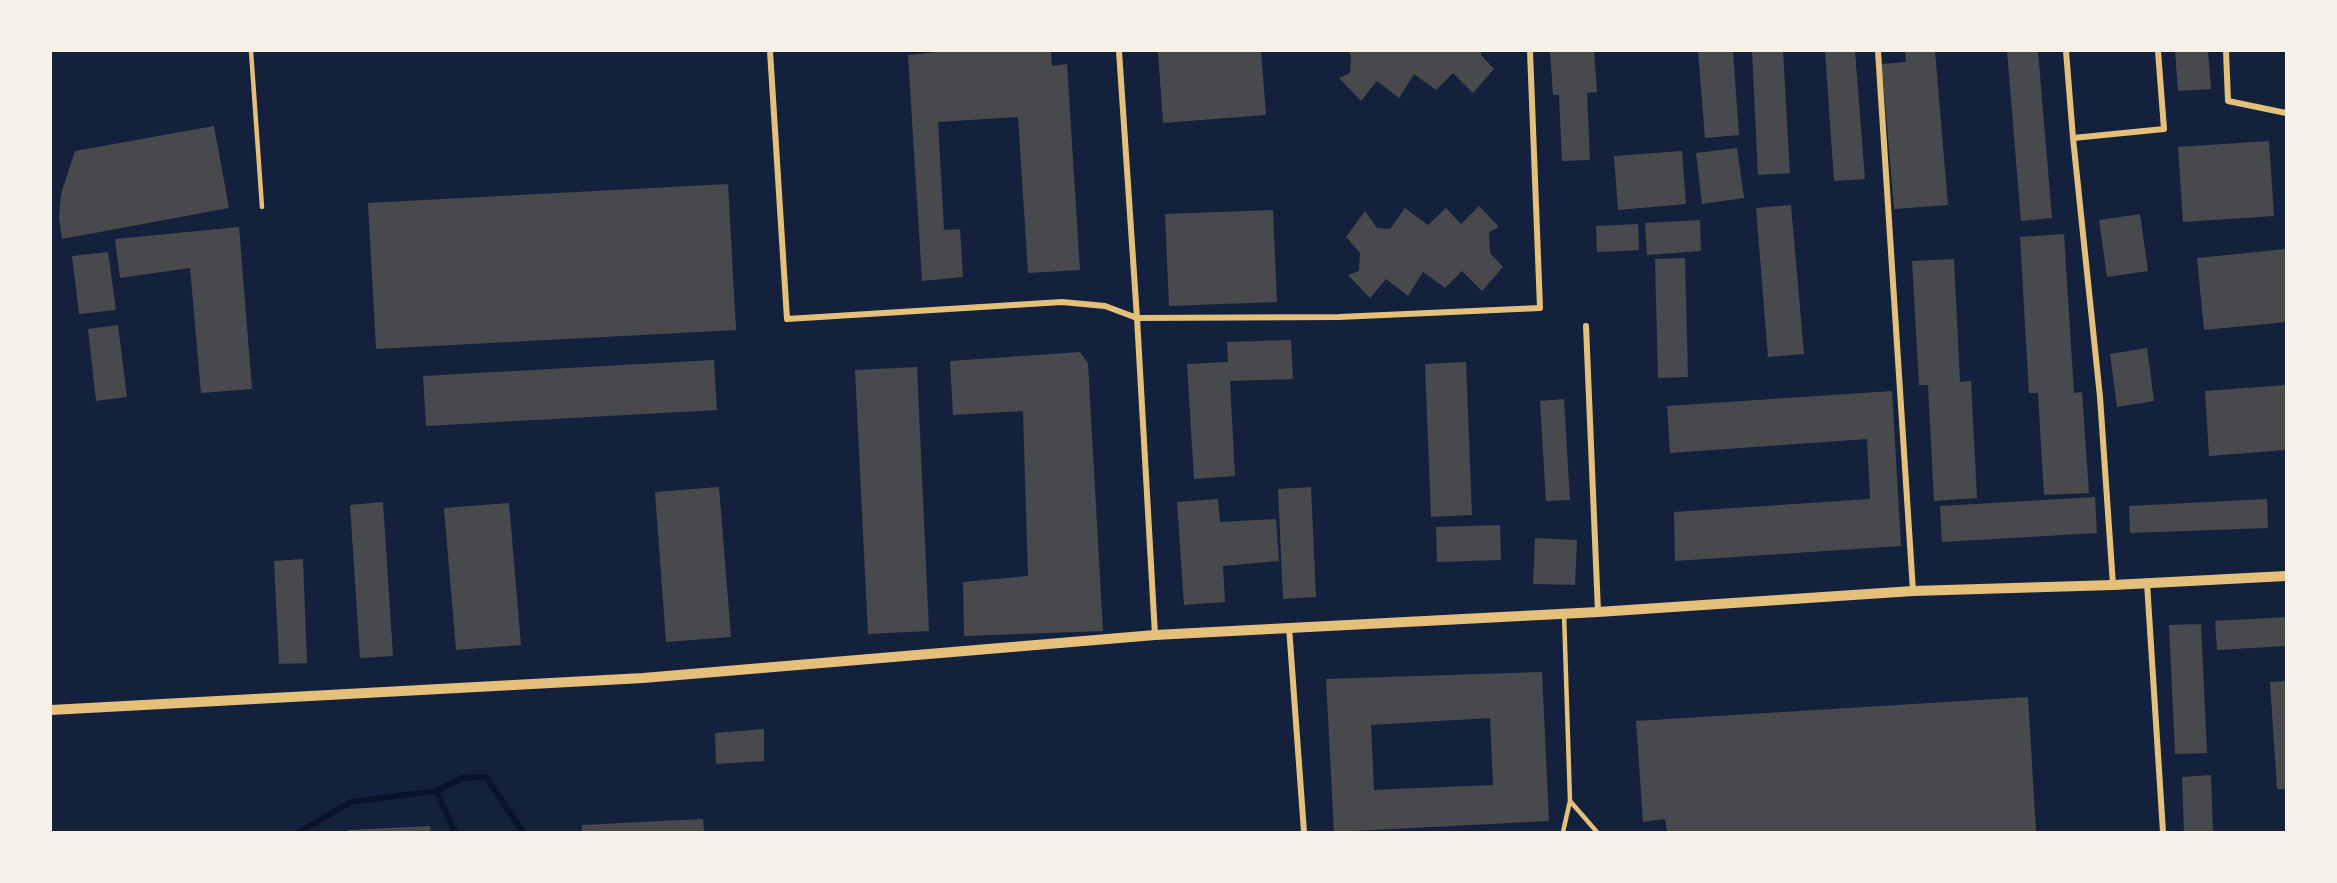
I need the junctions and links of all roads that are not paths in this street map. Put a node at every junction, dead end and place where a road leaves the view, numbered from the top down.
1 (251, 51) edge
2 (770, 51) edge
3 (1119, 51) edge
4 (1530, 51) edge
5 (1878, 51) edge
6 (2066, 51) edge
7 (2158, 51) edge
8 (2226, 51) edge
9 (2286, 113) edge
10 (2073, 138) junction
11 (262, 207) dead end
12 (1137, 318) junction
13 (1586, 326) dead end
14 (2286, 576) edge
15 (2147, 583) junction
16 (2113, 585) junction
17 (1913, 591) junction
18 (1598, 612) junction
19 (1564, 613) junction
20 (1289, 627) junction
21 (1155, 635) junction
22 (51, 710) edge
23 (1570, 801) junction
24 (1304, 832) edge
25 (1563, 832) edge
26 (1597, 832) edge
27 (2163, 832) edge

1 - 11 lane
2 - 12 street
3 - 12 street
4 - 12 street
5 - 17 street
6 - 10 street
7 - 10 street
8 - 9 street
10 - 16 street
12 - 21 street
13 - 18 street
14 - 15 street
15 - 16 street
15 - 27 street
16 - 17 street
17 - 18 street
18 - 19 street
19 - 20 street
19 - 23 lane
20 - 21 street
20 - 24 street
21 - 22 street
23 - 25 lane
23 - 26 lane

